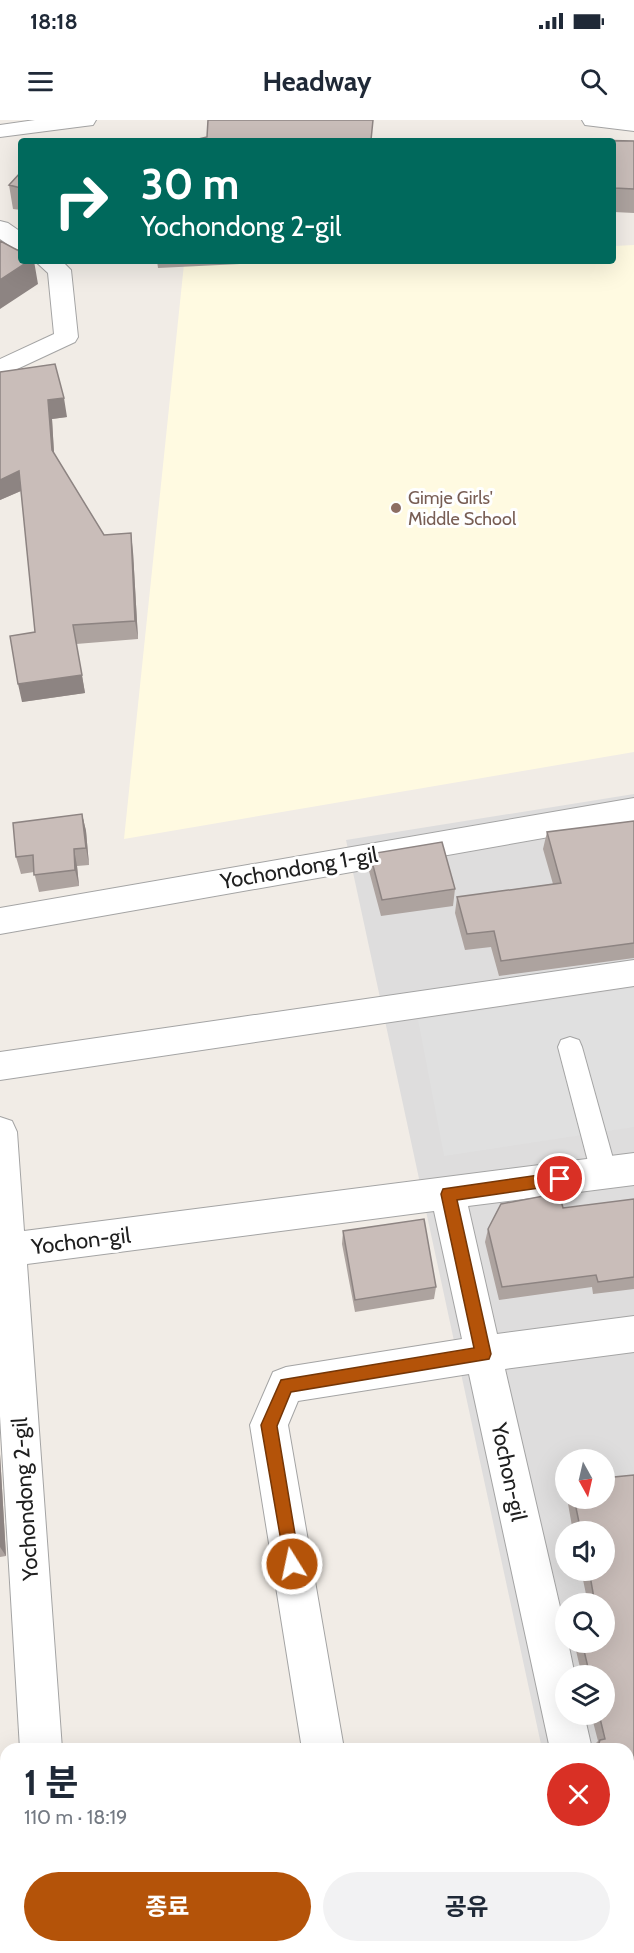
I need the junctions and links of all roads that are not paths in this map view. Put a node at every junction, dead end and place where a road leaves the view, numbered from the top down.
1 (85, 120) edge
2 (593, 120) edge
3 (634, 125) edge
4 (0, 131) edge
5 (0, 228) edge
6 (18, 241) edge
7 (50, 264) edge
8 (0, 369) edge
9 (634, 810) edge
10 (0, 921) edge
11 (634, 973) edge
12 (570, 1047) dead end
13 (0, 1066) edge
14 (0, 1132) edge
15 (619, 1171) edge
16 (448, 1194) junction
17 (5, 1250) edge
18 (634, 1334) edge
19 (483, 1354) junction
20 (41, 1743) edge
21 (322, 1743) edge
22 (569, 1743) edge

1 - 4 street
2 - 3 street
5 - 6 street
7 - 8 street
9 - 10 street, Yochondong 1-gil
11 - 13 street
12 - 15 lane
14 - 17 street, Yochondong 2-gil
15 - 16 street, Yochon-gil
16 - 17 street, Yochon-gil
16 - 19 street, Yochon-gil
17 - 20 street, Yochondong 2-gil
18 - 19 street
19 - 21 street
19 - 22 street, Yochon-gil

